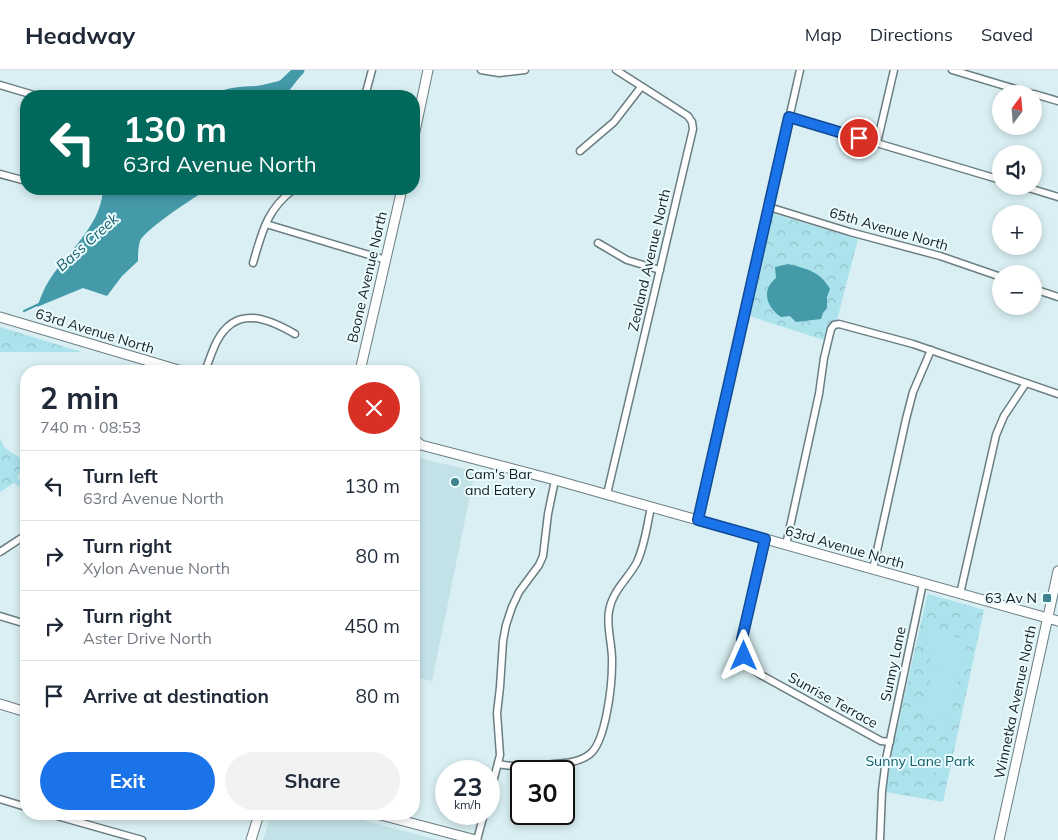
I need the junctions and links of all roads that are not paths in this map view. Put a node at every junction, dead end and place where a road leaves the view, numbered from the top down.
1 (372, 70) edge
2 (428, 70) edge
3 (481, 70) edge
4 (525, 70) edge
5 (616, 70) edge
6 (800, 70) edge
7 (894, 70) edge
8 (952, 70) edge
9 (0, 85) edge
10 (1003, 85) edge
11 (641, 87) junction
12 (367, 90) edge
13 (20, 91) edge
14 (1042, 97) edge
15 (1058, 101) edge
16 (420, 108) edge
17 (789, 117) junction
18 (877, 143) junction
19 (580, 150) dead end
20 (0, 174) edge
21 (992, 177) edge
22 (20, 179) edge
23 (1042, 192) edge
24 (286, 195) edge
25 (401, 195) edge
26 (1058, 197) edge
27 (769, 207) junction
28 (266, 224) junction
29 (598, 243) dead end
30 (386, 260) junction
31 (253, 263) dead end
32 (660, 270) junction
33 (992, 274) edge
34 (1042, 292) edge
35 (1058, 297) edge
36 (0, 317) edge
37 (295, 334) dead end
38 (931, 350) junction
39 (152, 365) edge
40 (208, 365) edge
41 (361, 365) edge
42 (1026, 383) junction
43 (1058, 394) edge
44 (420, 445) edge
45 (556, 480) junction
46 (607, 494) junction
47 (651, 507) junction
48 (698, 520) junction
49 (20, 539) edge
50 (765, 539) junction
51 (786, 545) junction
52 (0, 552) edge
53 (873, 569) junction
54 (1058, 571) edge
55 (923, 583) junction
56 (960, 594) junction
57 (0, 616) edge
58 (1048, 618) junction
59 (20, 622) edge
60 (1058, 622) edge
61 (0, 704) edge
62 (20, 710) edge
63 (890, 742) junction
64 (498, 760) edge
65 (500, 764) edge
66 (0, 799) edge
67 (20, 805) edge
68 (71, 820) edge
69 (257, 820) edge
70 (397, 820) edge
71 (481, 825) edge
72 (457, 838) edge
73 (142, 840) edge
74 (251, 840) edge
75 (477, 840) edge
76 (880, 840) edge
77 (999, 840) edge

1 - 12 street
2 - 16 street
3 - 4 street
5 - 11 street, Zealand Avenue North
6 - 17 street
7 - 18 street
8 - 10 street
9 - 13 street
11 - 19 street
11 - 32 street, Zealand Avenue North
14 - 15 street
17 - 18 street
17 - 27 street
18 - 21 street
20 - 22 street
23 - 26 street
24 - 28 street
25 - 30 street, Boone Avenue North
27 - 33 street, 65th Avenue North
27 - 48 street
28 - 30 street
28 - 31 street
29 - 32 street
30 - 41 street, Boone Avenue North
32 - 46 street, Zealand Avenue North
34 - 35 street
36 - 39 street, 63rd Avenue North
37 - 40 street
38 - 42 street
38 - 51 street
38 - 53 street
42 - 43 street
42 - 56 street
44 - 45 street, 63rd Avenue North
45 - 46 street, 63rd Avenue North
45 - 64 street
46 - 47 street, 63rd Avenue North
47 - 48 street, 63rd Avenue North
47 - 65 street
48 - 50 street, 63rd Avenue North
49 - 52 street
50 - 51 street, 63rd Avenue North
50 - 63 street, Sunrise Terrace
51 - 53 street, 63rd Avenue North
53 - 55 street, 63rd Avenue North
54 - 58 street, Winnetka Avenue North
55 - 56 street, 63rd Avenue North
55 - 63 street, Sunny Lane
56 - 58 street, 63rd Avenue North
57 - 59 street
58 - 60 street, 63rd Avenue North
58 - 77 street, Winnetka Avenue North
61 - 62 street
63 - 76 street, Sunny Lane
66 - 67 street
68 - 73 street
69 - 74 street
70 - 72 street
71 - 75 street
72 - 75 street

